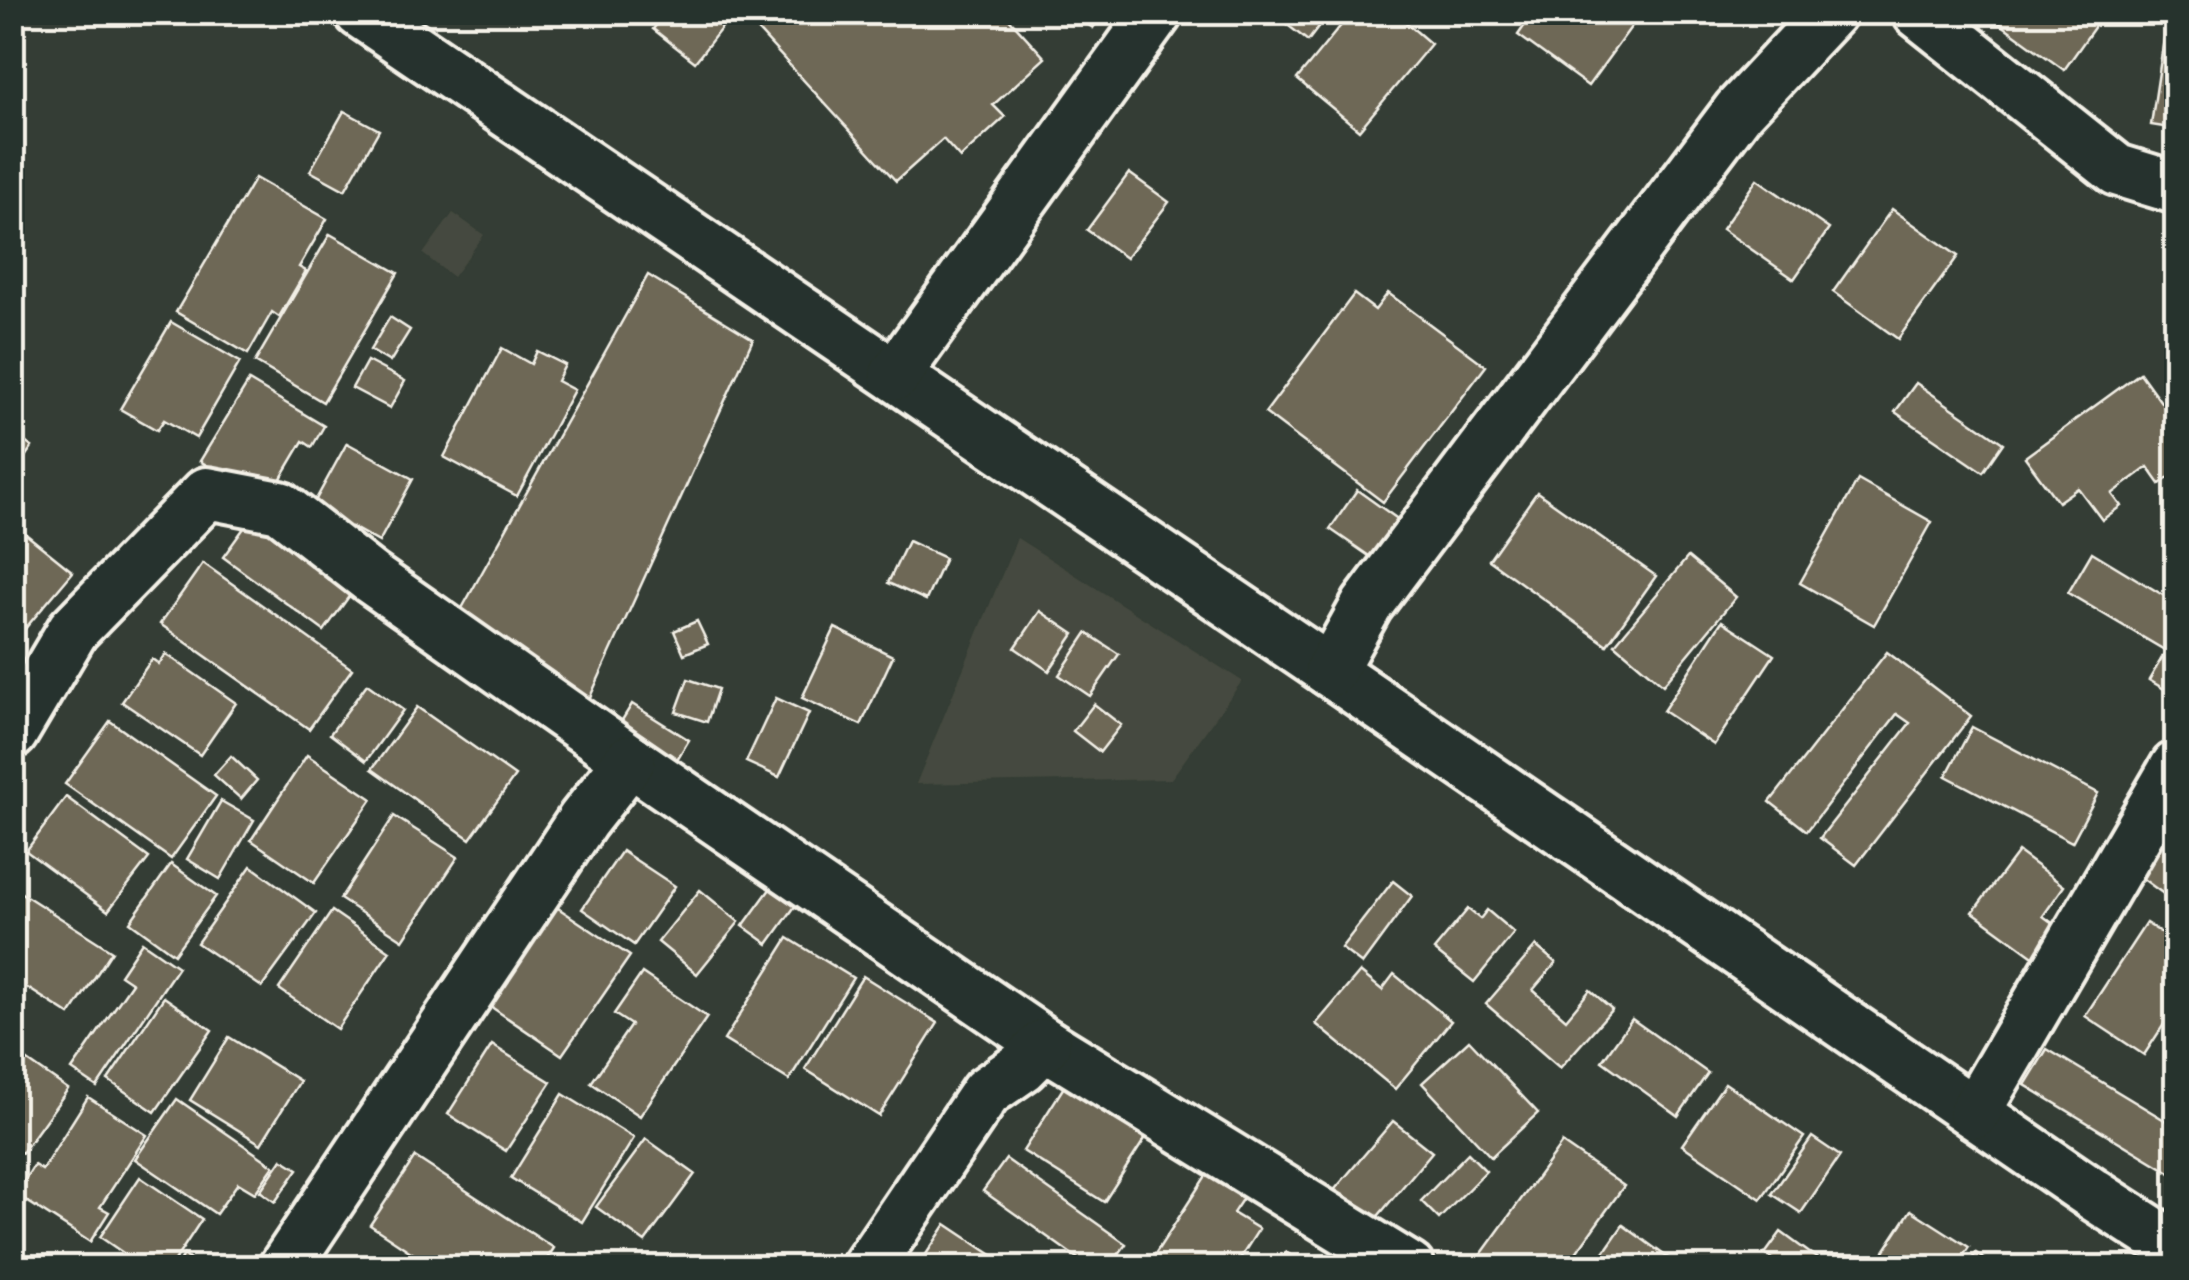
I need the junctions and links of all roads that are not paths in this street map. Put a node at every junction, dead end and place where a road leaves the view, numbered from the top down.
1 (360, 12) edge
2 (1157, 12) edge
3 (1831, 12) edge
4 (1918, 12) edge
5 (2176, 188) edge
6 (895, 375) junction
7 (1330, 670) junction
8 (12, 733) edge
9 (630, 760) junction
10 (2176, 767) edge
11 (1045, 1044) junction
12 (1974, 1113) junction
13 (2176, 1248) edge
14 (284, 1268) edge
15 (868, 1268) edge
16 (1409, 1268) edge

1 - 6 street
2 - 6 street
3 - 7 street
4 - 5 street
6 - 7 street
7 - 12 street
8 - 9 street
9 - 11 street
9 - 14 street
10 - 12 street
11 - 15 street
11 - 16 street
12 - 13 street

